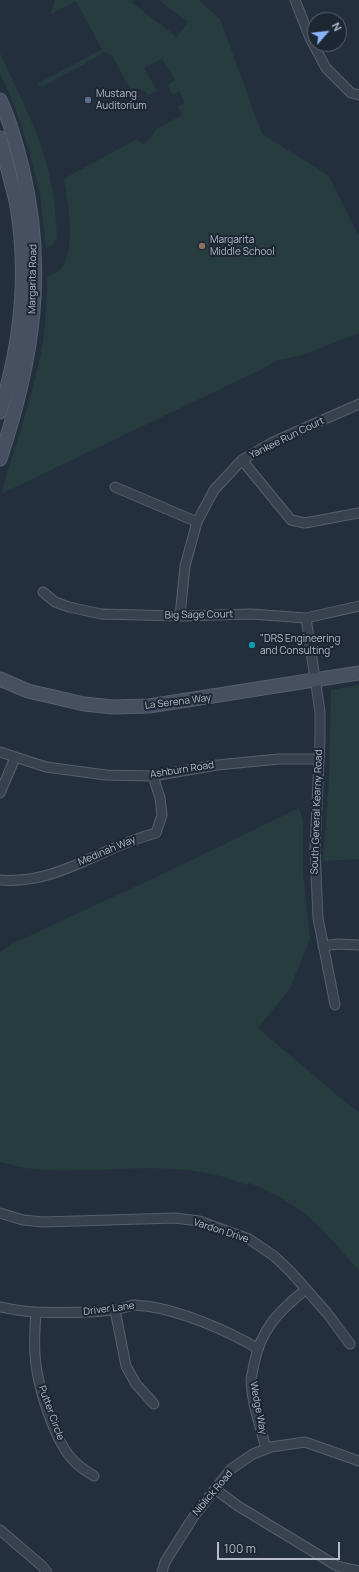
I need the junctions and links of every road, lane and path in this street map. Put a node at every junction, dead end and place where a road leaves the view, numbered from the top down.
1 (295, 0) edge
2 (359, 95) edge
3 (0, 100) edge
4 (0, 138) edge
5 (359, 404) edge
6 (0, 412) edge
7 (0, 459) edge
8 (242, 460) junction
9 (115, 487) dead end
10 (359, 513) edge
11 (196, 522) junction
12 (43, 592) dead end
13 (359, 606) edge
14 (180, 616) junction
15 (306, 618) junction
16 (359, 673) edge
17 (0, 679) edge
18 (315, 681) junction
19 (0, 752) edge
20 (16, 758) junction
21 (318, 759) junction
22 (153, 776) junction
23 (0, 793) edge
24 (0, 880) edge
25 (359, 944) edge
26 (322, 946) junction
27 (335, 1005) dead end
28 (0, 1213) edge
29 (305, 1290) junction
30 (0, 1307) edge
31 (115, 1310) junction
32 (36, 1312) junction
33 (350, 1344) dead end
34 (257, 1348) junction
35 (154, 1404) dead end
36 (266, 1449) junction
37 (359, 1461) edge
38 (94, 1476) dead end
39 (215, 1489) junction
40 (0, 1530) edge
41 (359, 1571) edge
42 (47, 1572) edge
43 (162, 1572) edge

1 - 2 street
3 - 7 main road, Margarita Road
4 - 6 main road, Margarita Road
5 - 8 street, Yankee Run Court
8 - 10 street
8 - 11 street, Yankee Run Court
9 - 11 street
11 - 14 street, Yankee Run Court
12 - 14 street, Big Sage Court
13 - 15 street, Big Sage Court
14 - 15 street, Big Sage Court
15 - 18 street, South General Kearny Road
16 - 18 main road, La Serena Way
17 - 18 main road, La Serena Way
18 - 21 street, South General Kearny Road
19 - 20 street, Ashburn Road
20 - 22 street, Ashburn Road
20 - 23 street
21 - 22 street, Ashburn Road
21 - 26 street, South General Kearny Road
22 - 24 street, Medinah Way
25 - 26 street
26 - 27 street, South General Kearny Road
28 - 29 street, Vardon Drive
29 - 33 street, Vardon Drive
29 - 34 street, Wedge Way
30 - 32 street, Driver Lane
31 - 32 street, Driver Lane
31 - 34 street, Driver Lane
31 - 35 street
32 - 38 street, Putter Circle
34 - 36 street, Wedge Way
36 - 37 street, Niblick Road
36 - 39 street, Niblick Road
39 - 41 street
39 - 43 street, Niblick Road
40 - 42 street

